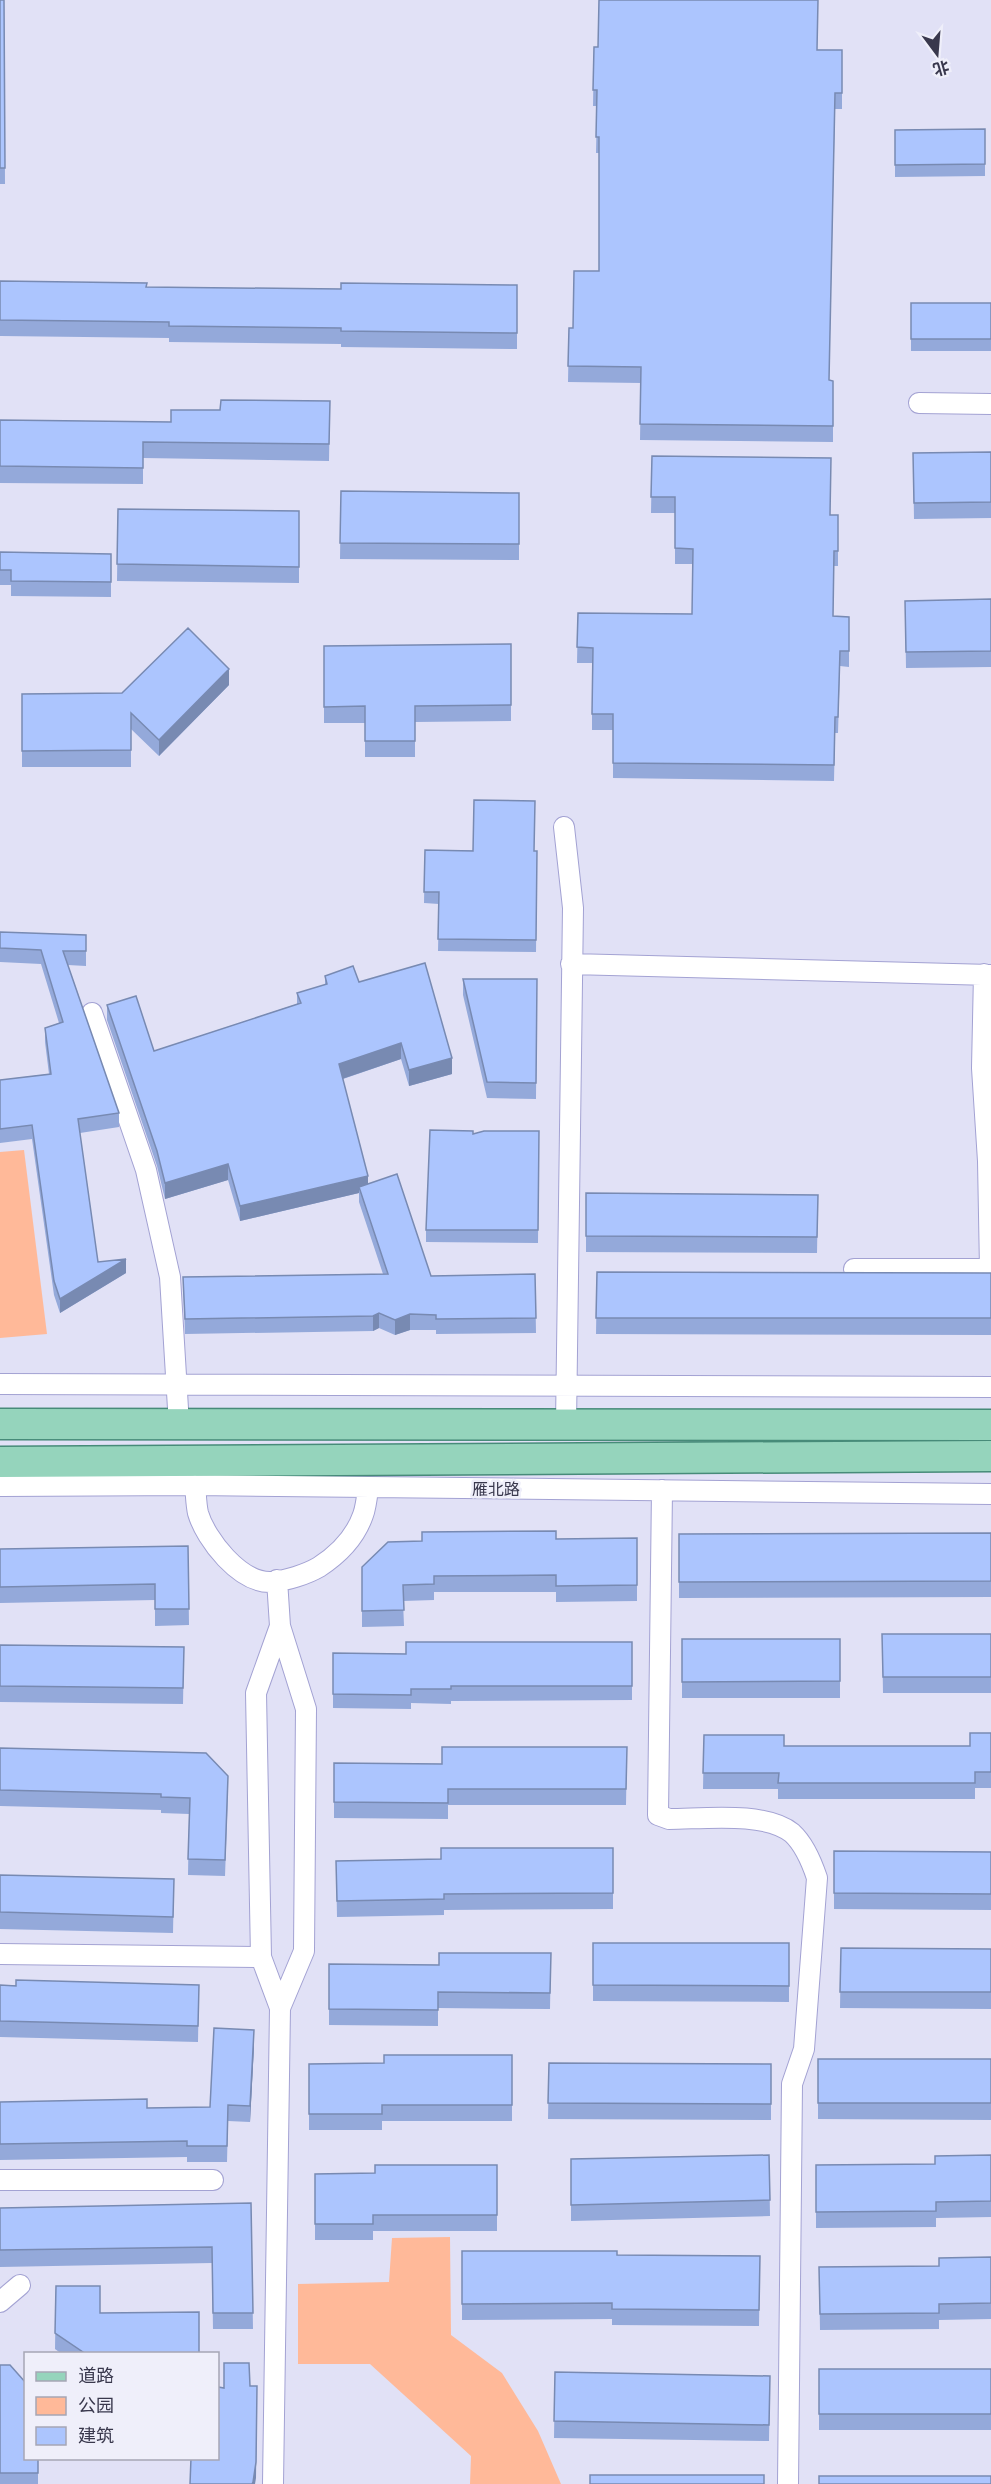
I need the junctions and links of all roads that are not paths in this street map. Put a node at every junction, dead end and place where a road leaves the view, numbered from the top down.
1 (919, 404) dead end
2 (991, 404) edge
3 (564, 827) dead end
4 (571, 964) junction
5 (987, 975) edge
6 (92, 1013) dead end
7 (854, 1269) dead end
8 (991, 1269) edge
9 (0, 1384) edge
10 (177, 1385) junction
11 (567, 1386) junction
12 (991, 1387) edge
13 (0, 1424) edge
14 (179, 1425) junction
15 (566, 1425) junction
16 (991, 1425) edge
17 (991, 1456) edge
18 (0, 1462) edge
19 (195, 1485) junction
20 (0, 1486) edge
21 (368, 1488) junction
22 (662, 1490) junction
23 (991, 1494) edge
24 (277, 1580) junction
25 (280, 1626) junction
26 (0, 1954) edge
27 (261, 1957) junction
28 (280, 2008) junction
29 (0, 2180) edge
30 (213, 2180) dead end
31 (20, 2285) dead end
32 (0, 2302) edge
33 (273, 2484) edge
34 (788, 2484) edge

1 - 2 street
3 - 4 street
4 - 5 street
4 - 11 street
5 - 8 street
6 - 10 street
7 - 8 street
9 - 10 street
10 - 11 street
10 - 14 street
11 - 12 street
11 - 15 street
13 - 14 main road
14 - 15 main road
15 - 16 main road
17 - 18 main road, 雁北路
19 - 20 street, 雁北路
19 - 21 street, 雁北路
19 - 24 street
21 - 22 street, 雁北路
21 - 24 street
22 - 23 street, 雁北路
22 - 34 street
24 - 25 street
25 - 27 street
25 - 28 street
26 - 27 street
27 - 28 street
28 - 33 street
29 - 30 street
31 - 32 street

